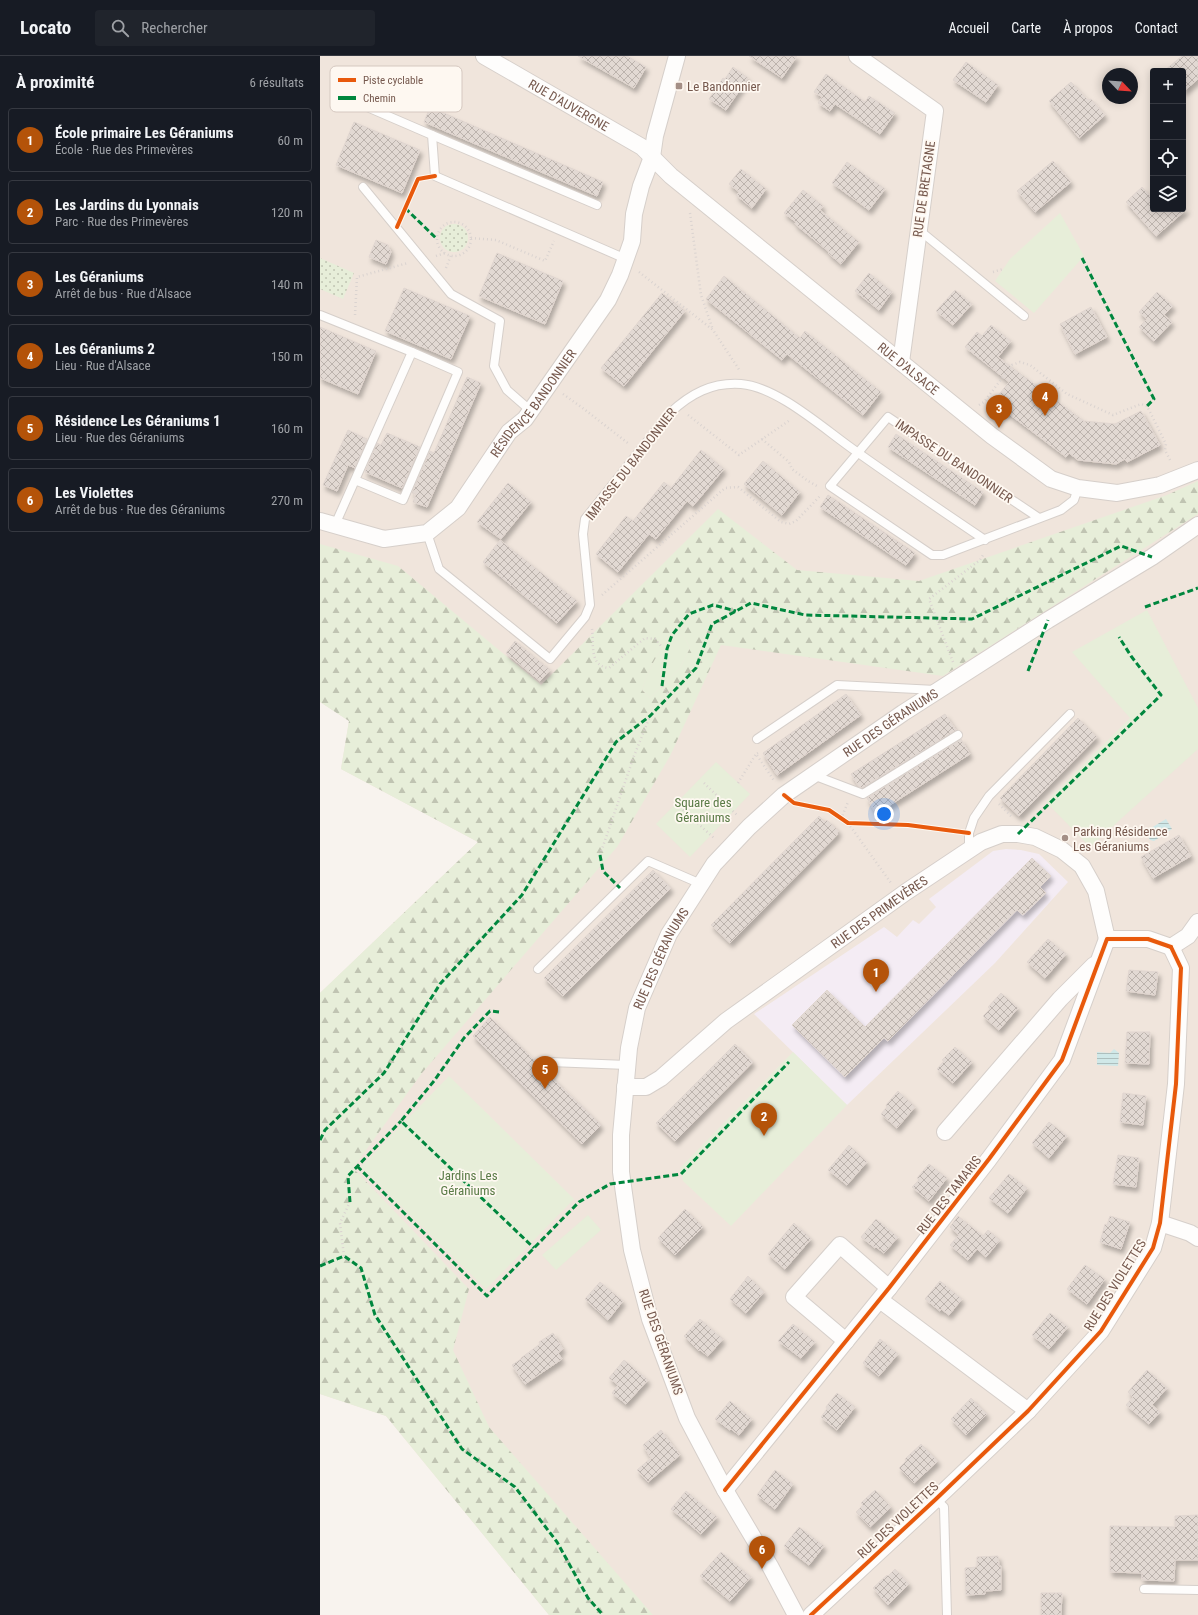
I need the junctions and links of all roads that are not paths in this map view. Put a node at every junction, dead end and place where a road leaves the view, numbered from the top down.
1 (484, 56) edge
2 (677, 56) edge
3 (857, 56) edge
4 (379, 112) edge
5 (432, 135) junction
6 (652, 157) junction
7 (363, 187) dead end
8 (597, 206) dead end
9 (919, 230) junction
10 (626, 259) junction
11 (320, 315) edge
12 (1024, 316) dead end
13 (412, 352) junction
14 (901, 362) junction
15 (531, 410) junction
16 (858, 453) junction
17 (1198, 470) edge
18 (355, 480) junction
19 (1078, 488) junction
20 (1039, 518) junction
21 (327, 523) edge
22 (1198, 525) edge
23 (427, 533) junction
24 (988, 538) junction
25 (939, 690) junction
26 (1070, 714) dead end
27 (958, 735) dead end
28 (757, 739) dead end
29 (813, 775) junction
30 (969, 851) junction
31 (701, 884) junction
32 (1198, 922) edge
33 (1107, 938) junction
34 (1171, 947) junction
35 (1098, 962) junction
36 (538, 969) dead end
37 (550, 1062) dead end
38 (628, 1065) junction
39 (625, 1087) junction
40 (945, 1132) dead end
41 (1160, 1223) junction
42 (1198, 1238) edge
43 (884, 1294) junction
44 (846, 1340) junction
45 (1028, 1411) junction
46 (725, 1490) junction
47 (936, 1499) junction
48 (1144, 1589) dead end
49 (1198, 1590) edge
50 (796, 1615) edge
51 (811, 1615) edge
52 (947, 1615) edge

1 - 6 street, RUE D'AUVERGNE
2 - 6 street, RÉSIDENCE BANDONNIER
3 - 9 street, RUE DE BRETAGNE
4 - 5 lane
5 - 8 lane
5 - 10 lane
6 - 10 street, RÉSIDENCE BANDONNIER
6 - 14 street, RUE D'ALSACE
7 - 15 lane
9 - 12 lane
9 - 14 street, RUE DE BRETAGNE
10 - 15 street, RÉSIDENCE BANDONNIER
11 - 13 lane
13 - 18 lane
13 - 18 lane
14 - 19 street, RUE D'ALSACE
15 - 23 street, RÉSIDENCE BANDONNIER
16 - 20 lane, IMPASSE DU BANDONNIER
16 - 23 lane, IMPASSE DU BANDONNIER
16 - 24 lane, IMPASSE DU BANDONNIER
16 - 24 lane, IMPASSE DU BANDONNIER
17 - 19 street, RUE D'ALSACE
18 - 21 lane
19 - 20 lane
20 - 24 lane
21 - 23 street
22 - 25 street, RUE DES GÉRANIUMS
25 - 28 lane
25 - 29 street, RUE DES GÉRANIUMS
26 - 30 lane
27 - 29 lane
29 - 31 street, RUE DES GÉRANIUMS
30 - 33 street, RUE DES PRIMEVÈRES
30 - 39 street, RUE DES PRIMEVÈRES
31 - 36 lane
31 - 38 street, RUE DES GÉRANIUMS
32 - 34 street
33 - 34 street
33 - 35 street, RUE DES TAMARIS
34 - 41 street, RUE DES VIOLETTES
35 - 40 street
35 - 43 street, RUE DES TAMARIS
37 - 38 lane
38 - 39 street, RUE DES GÉRANIUMS
39 - 46 street, RUE DES GÉRANIUMS
41 - 42 street
41 - 45 street, RUE DES VIOLETTES
43 - 44 street, RUE DES TAMARIS
43 - 44 street
43 - 45 street
44 - 46 street, RUE DES TAMARIS
45 - 47 street, RUE DES VIOLETTES
46 - 50 street, RUE DES GÉRANIUMS
47 - 51 street, RUE DES VIOLETTES
47 - 52 lane
48 - 49 lane

